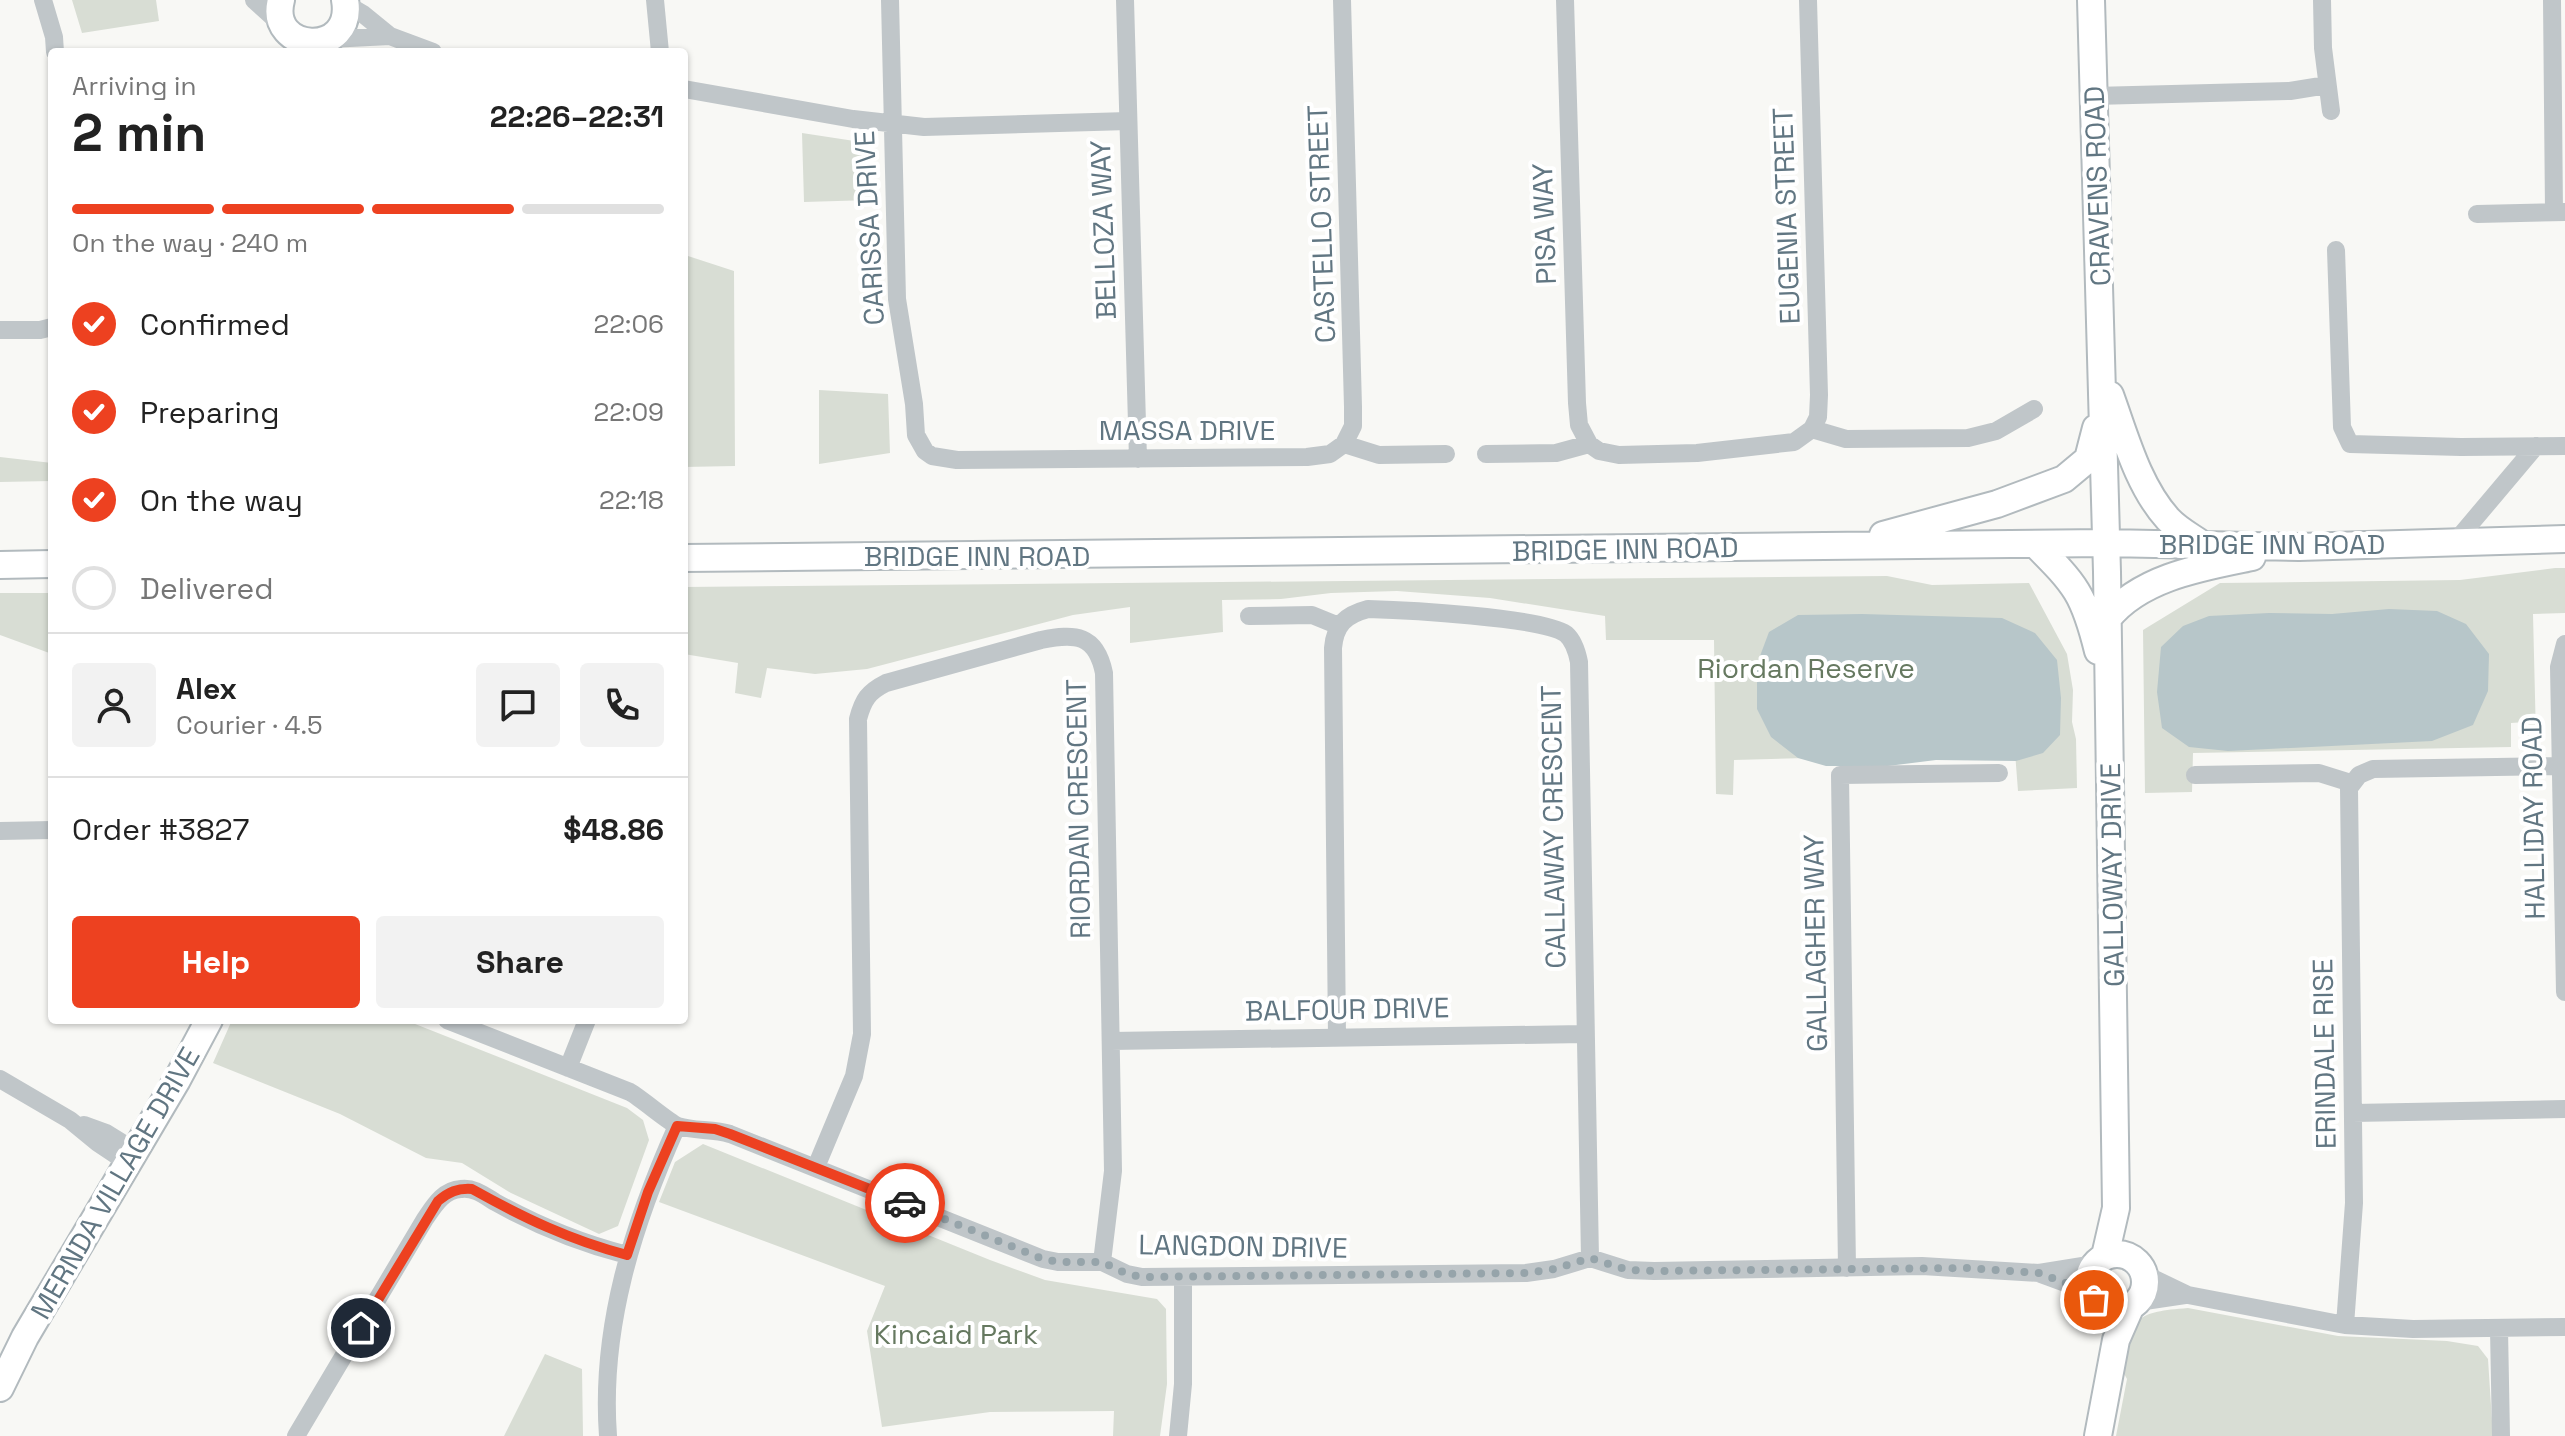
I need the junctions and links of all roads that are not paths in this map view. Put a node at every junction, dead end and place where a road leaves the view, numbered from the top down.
1 (43, 0) edge
2 (254, 0) edge
3 (281, 0) edge
4 (655, 0) edge
5 (890, 0) edge
6 (1125, 0) edge
7 (1342, 0) edge
8 (1565, 0) edge
9 (1808, 0) edge
10 (2091, 0) edge
11 (2322, 0) edge
12 (2552, 0) edge
13 (345, 2) edge
14 (285, 36) edge
15 (390, 36) junction
16 (326, 43) edge
17 (55, 48) edge
18 (422, 48) edge
19 (660, 48) edge
20 (2327, 85) junction
21 (688, 90) edge
22 (2094, 96) junction
23 (2331, 111) dead end
24 (1128, 121) junction
25 (892, 124) junction
26 (2560, 212) edge
27 (2477, 214) dead end
28 (2336, 250) dead end
29 (48, 328) edge
30 (0, 330) edge
31 (2102, 373) junction
32 (2034, 409) dead end
33 (1812, 429) junction
34 (1344, 444) junction
35 (1589, 444) junction
36 (2536, 446) junction
37 (2565, 446) edge
38 (925, 451) joint
39 (1446, 454) dead end
40 (1486, 454) dead end
41 (1138, 459) junction
42 (2565, 539) edge
43 (2455, 542) junction
44 (2106, 543) junction
45 (2035, 544) junction
46 (1839, 545) junction
47 (2203, 545) junction
48 (2299, 547) junction
49 (688, 558) edge
50 (48, 564) edge
51 (0, 565) edge
52 (1249, 616) dead end
53 (2108, 618) junction
54 (1339, 626) junction
55 (2565, 644) edge
56 (2109, 697) junction
57 (2560, 766) junction
58 (1999, 773) dead end
59 (2195, 775) dead end
60 (2351, 783) junction
61 (48, 830) edge
62 (0, 831) edge
63 (2565, 992) edge
64 (207, 1024) edge
65 (457, 1024) edge
66 (585, 1024) edge
67 (1584, 1034) junction
68 (1337, 1037) junction
69 (1111, 1041) junction
70 (568, 1068) junction
71 (0, 1079) edge
72 (2565, 1109) edge
73 (2353, 1113) junction
74 (677, 1126) junction
75 (132, 1157) junction
76 (816, 1167) junction
77 (2116, 1208) junction
78 (627, 1255) junction
79 (1590, 1258) junction
80 (2100, 1260) junction
81 (1102, 1262) junction
82 (1847, 1268) junction
83 (2140, 1268) junction
84 (2039, 1273) junction
85 (1183, 1278) junction
86 (2188, 1295) junction
87 (2095, 1299) junction
88 (2134, 1305) junction
89 (2345, 1325) junction
90 (2565, 1327) edge
91 (2499, 1329) junction
92 (2109, 1371) junction
93 (0, 1388) edge
94 (296, 1436) edge
95 (608, 1436) edge
96 (1178, 1436) edge
97 (2098, 1436) edge
98 (2501, 1436) edge

1 - 17 street
2 - 14 street
3 - 14 street
4 - 19 street
5 - 25 street, CARISSA DRIVE
6 - 24 street, BELLOZA WAY
7 - 34 street, CASTELLO STREET
8 - 35 street, PISA WAY
9 - 33 street, EUGENIA STREET
10 - 22 street, CRAVENS ROAD
11 - 20 street
12 - 26 street
13 - 15 street
13 - 16 street
14 - 16 street
15 - 16 street
15 - 18 street
20 - 22 street
20 - 23 street
21 - 25 street
22 - 31 street, CRAVENS ROAD
24 - 25 street
24 - 41 street, BELLOZA WAY
25 - 38 street, CARISSA DRIVE
26 - 27 street
28 - 36 street
29 - 30 street
31 - 44 street, CRAVENS ROAD
31 - 46 street, CRAVENS ROAD
31 - 47 street, CRAVENS ROAD
32 - 33 street
33 - 35 street
34 - 39 street
34 - 41 street, MASSA DRIVE
35 - 40 street
36 - 37 street
36 - 43 street
38 - 41 street, MASSA DRIVE
42 - 43 street, BRIDGE INN ROAD
43 - 48 street, BRIDGE INN ROAD
44 - 45 street, BRIDGE INN ROAD
44 - 47 street, BRIDGE INN ROAD
44 - 53 street, GALLOWAY DRIVE
45 - 46 street, BRIDGE INN ROAD
45 - 56 street
46 - 49 street, BRIDGE INN ROAD
47 - 48 street, BRIDGE INN ROAD
48 - 53 street
50 - 51 street
52 - 54 street
53 - 56 street, GALLOWAY DRIVE
54 - 67 street, CALLAWAY CRESCENT
54 - 68 street
55 - 57 street, HALLIDAY ROAD
56 - 77 street, GALLOWAY DRIVE
57 - 60 street
57 - 63 street, HALLIDAY ROAD
58 - 82 street, GALLAGHER WAY
59 - 60 street
60 - 73 street, ERINDALE RISE
61 - 62 street
64 - 75 street, MERNDA VILLAGE DRIVE
65 - 70 street
66 - 70 street
67 - 68 street, BALFOUR DRIVE
67 - 79 street, CALLAWAY CRESCENT
68 - 69 street, BALFOUR DRIVE
69 - 76 street, RIORDAN CRESCENT
69 - 81 street, RIORDAN CRESCENT
70 - 74 street
71 - 75 street
72 - 73 street
73 - 89 street, ERINDALE RISE
74 - 76 street, LANGDON DRIVE
74 - 78 street
75 - 93 street, MERNDA VILLAGE DRIVE
76 - 81 street, LANGDON DRIVE
77 - 80 street, GALLOWAY DRIVE
77 - 83 street, GALLOWAY DRIVE
78 - 94 street
78 - 95 street
79 - 82 street
79 - 85 street, LANGDON DRIVE
80 - 83 street
80 - 84 street
80 - 87 street
81 - 85 street, LANGDON DRIVE
82 - 84 street
83 - 86 street
83 - 88 street
84 - 87 street
85 - 96 street
86 - 88 street
86 - 89 street
87 - 88 street
87 - 92 street
88 - 92 street
89 - 91 street
90 - 91 street
91 - 98 street
92 - 97 street

